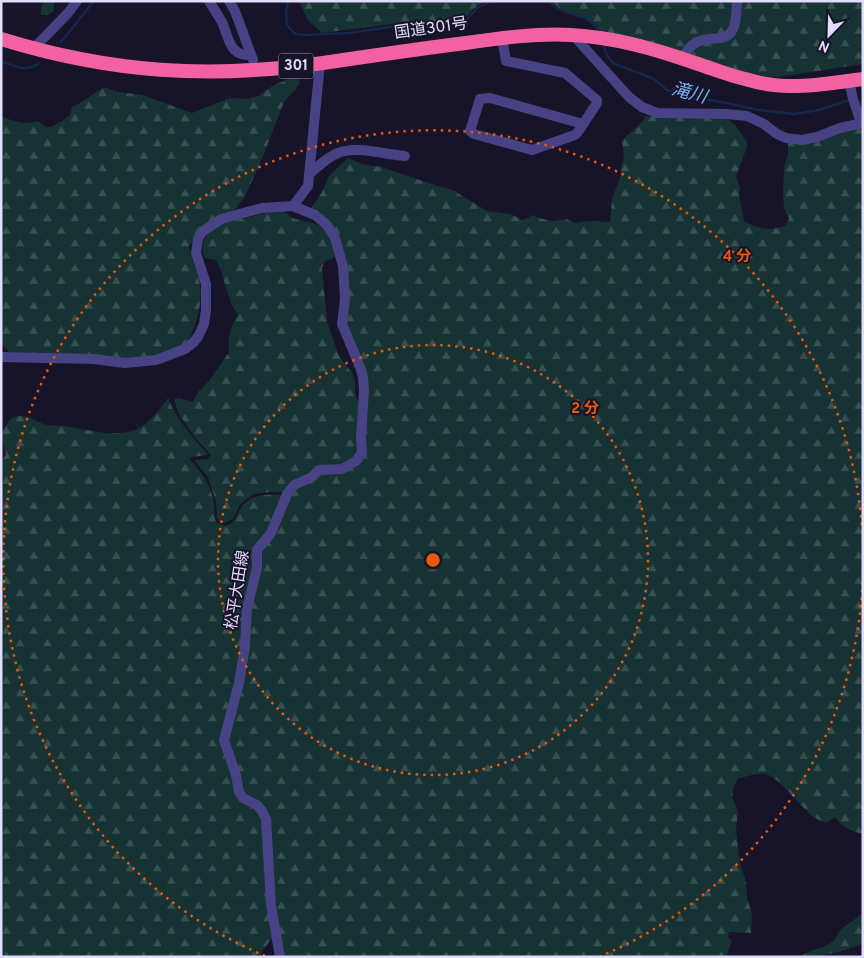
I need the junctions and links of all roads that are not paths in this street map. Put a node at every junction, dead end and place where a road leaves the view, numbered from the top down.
1 (77, 1) edge
2 (209, 1) edge
3 (229, 1) edge
4 (737, 1) edge
5 (573, 35) junction
6 (502, 38) junction
7 (1, 39) edge
8 (33, 49) junction
9 (252, 55) junction
10 (683, 59) junction
11 (320, 63) junction
12 (257, 70) junction
13 (856, 80) edge
14 (860, 119) edge
15 (583, 124) junction
16 (405, 156) dead end
17 (309, 174) junction
18 (293, 206) junction
19 (1, 357) edge
20 (280, 957) edge

1 - 8 street
2 - 9 street
3 - 9 street
4 - 10 street
5 - 6 highway, 国道301号 / 301
5 - 10 highway, 国道301号 / 301
5 - 14 street
6 - 11 highway, 国道301号 / 301
6 - 15 street
7 - 8 highway, 国道301号 / 301
8 - 12 highway, 国道301号 / 301
9 - 12 street
10 - 13 highway, 国道301号 / 301
11 - 12 highway, 国道301号 / 301
11 - 17 street
13 - 14 street
15 - 15 street
16 - 17 street
17 - 18 street
18 - 19 street
18 - 20 street, 松平大田線

